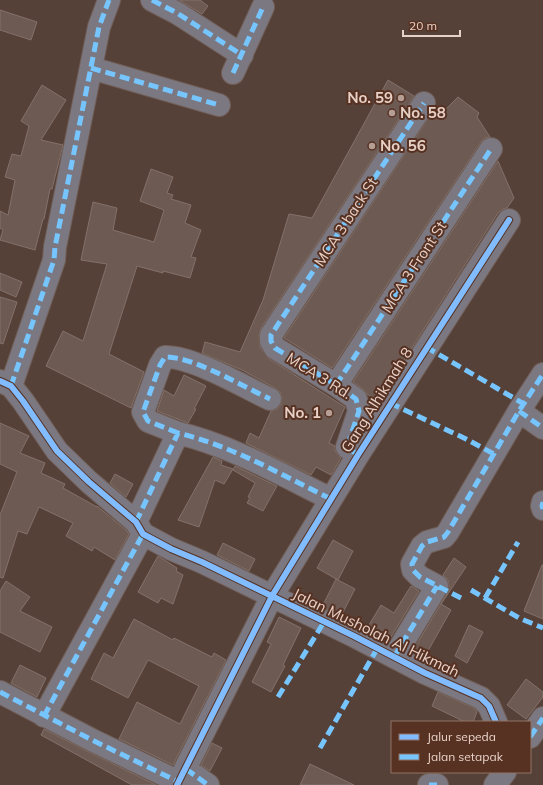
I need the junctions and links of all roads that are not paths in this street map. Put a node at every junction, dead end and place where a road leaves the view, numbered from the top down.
1 (109, 0) edge
2 (152, 0) edge
3 (263, 7) dead end
4 (91, 68) junction
5 (424, 103) dead end
6 (219, 105) dead end
7 (491, 148) dead end
8 (509, 220) dead end
9 (271, 341) joint
10 (543, 374) edge
11 (5, 384) edge
12 (336, 385) junction
13 (270, 400) dead end
14 (519, 412) junction
15 (543, 428) edge
16 (178, 433) junction
17 (358, 455) junction
18 (331, 499) junction
19 (543, 502) edge
20 (543, 509) edge
21 (139, 528) junction
22 (272, 596) junction
23 (394, 657) junction
24 (0, 692) edge
25 (44, 716) junction
26 (543, 718) edge
27 (496, 721) edge
28 (531, 736) edge
29 (504, 773) edge
30 (181, 779) edge
31 (208, 785) edge
32 (429, 785) edge
33 (437, 785) edge
34 (495, 785) edge

1 - 4 street
2 - 3 street
4 - 6 street
4 - 11 street
5 - 9 street, MCA 3 back St
7 - 12 street, MCA 3 Front St
8 - 17 street, Gang Alhikmah 8
9 - 12 street, MCA 3 Rd.
10 - 14 street
11 - 21 street, Jalan Musholah Al Hikmah
12 - 17 street, MCA 3 Rd.
13 - 16 street
14 - 15 street
14 - 23 street
16 - 18 street
16 - 21 street
17 - 18 street, Gang Alhikmah 8
18 - 22 street, Gang Alhikmah 8
19 - 20 street
21 - 22 street, Jalan Musholah Al Hikmah
21 - 25 street
22 - 23 street, Jalan Musholah Al Hikmah
22 - 30 street, Gang Alhikmah 8
23 - 27 street, Jalan Musholah Al Hikmah
24 - 25 street
25 - 30 street
26 - 28 street
29 - 34 street
30 - 31 street
32 - 33 street

